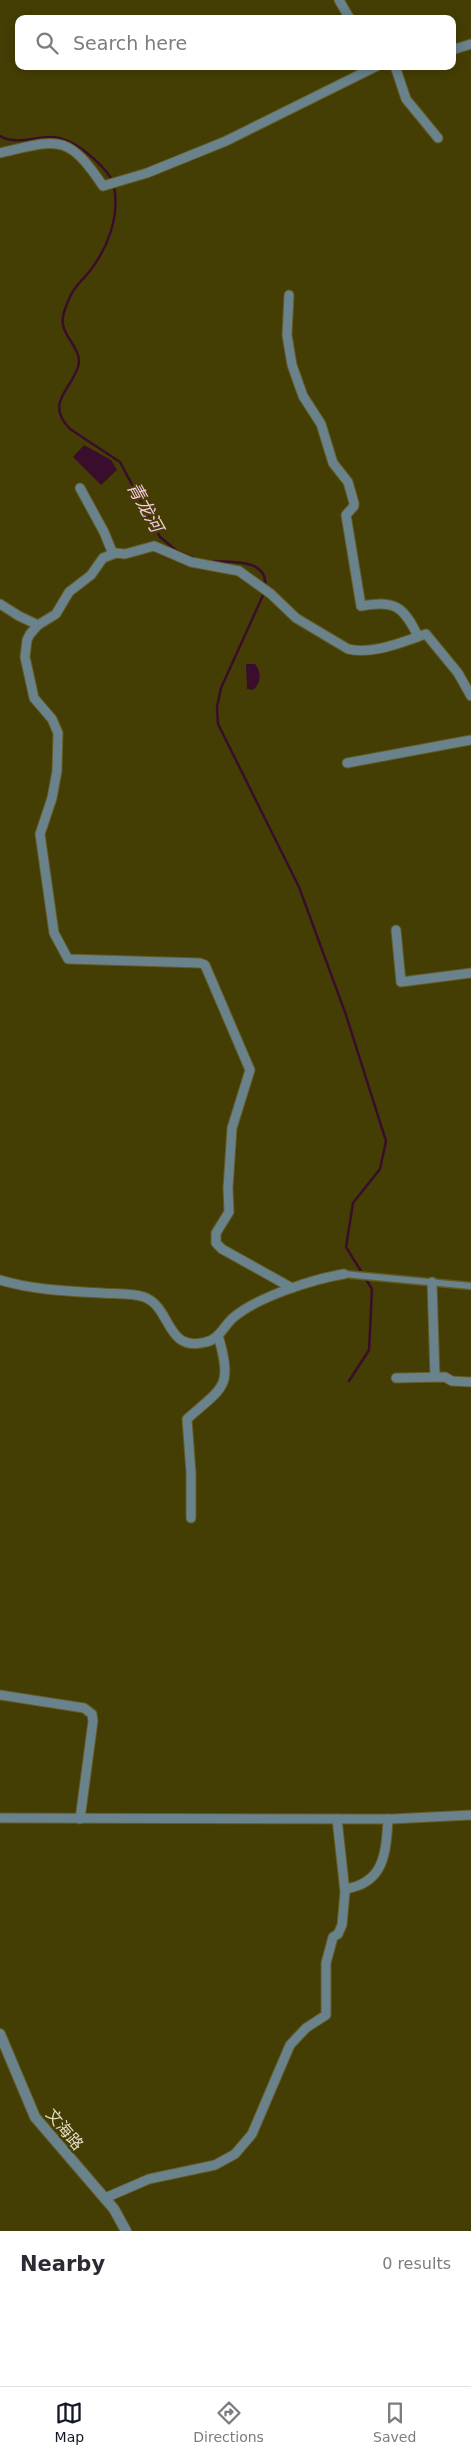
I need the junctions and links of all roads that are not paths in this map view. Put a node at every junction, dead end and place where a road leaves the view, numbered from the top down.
1 (339, 0) edge
2 (348, 15) edge
3 (471, 44) edge
4 (456, 49) edge
5 (369, 70) edge
6 (396, 70) edge
7 (438, 138) dead end
8 (0, 153) edge
9 (289, 295) dead end
10 (80, 488) dead end
11 (112, 554) junction
12 (0, 604) edge
13 (38, 625) junction
14 (418, 636) junction
15 (471, 696) edge
16 (471, 740) edge
17 (347, 763) dead end
18 (396, 930) dead end
19 (471, 973) edge
20 (344, 1274) joint
21 (0, 1280) edge
22 (432, 1282) junction
23 (471, 1286) edge
24 (292, 1288) junction
25 (218, 1336) junction
26 (434, 1377) junction
27 (396, 1378) dead end
28 (471, 1382) edge
29 (191, 1518) dead end
30 (0, 1695) edge
31 (471, 1815) edge
32 (0, 1818) edge
33 (80, 1819) junction
34 (337, 1819) junction
35 (389, 1819) junction
36 (345, 1889) junction
37 (0, 2034) edge
38 (105, 2198) junction
39 (126, 2231) edge

1 - 2 street
3 - 4 street
5 - 8 street
6 - 7 street
9 - 14 street
10 - 11 street
11 - 13 street
11 - 14 street
12 - 13 street
13 - 24 street
14 - 15 street
16 - 17 street
18 - 19 street
20 - 22 street
20 - 24 street
21 - 25 street
22 - 23 street
22 - 26 street
24 - 25 street
25 - 29 street
26 - 27 street
26 - 28 street
30 - 33 street
31 - 35 street
32 - 33 street
33 - 34 street
34 - 35 street
34 - 36 street
35 - 36 street
36 - 38 street
37 - 38 street, 文海路
38 - 39 street, 文海路

